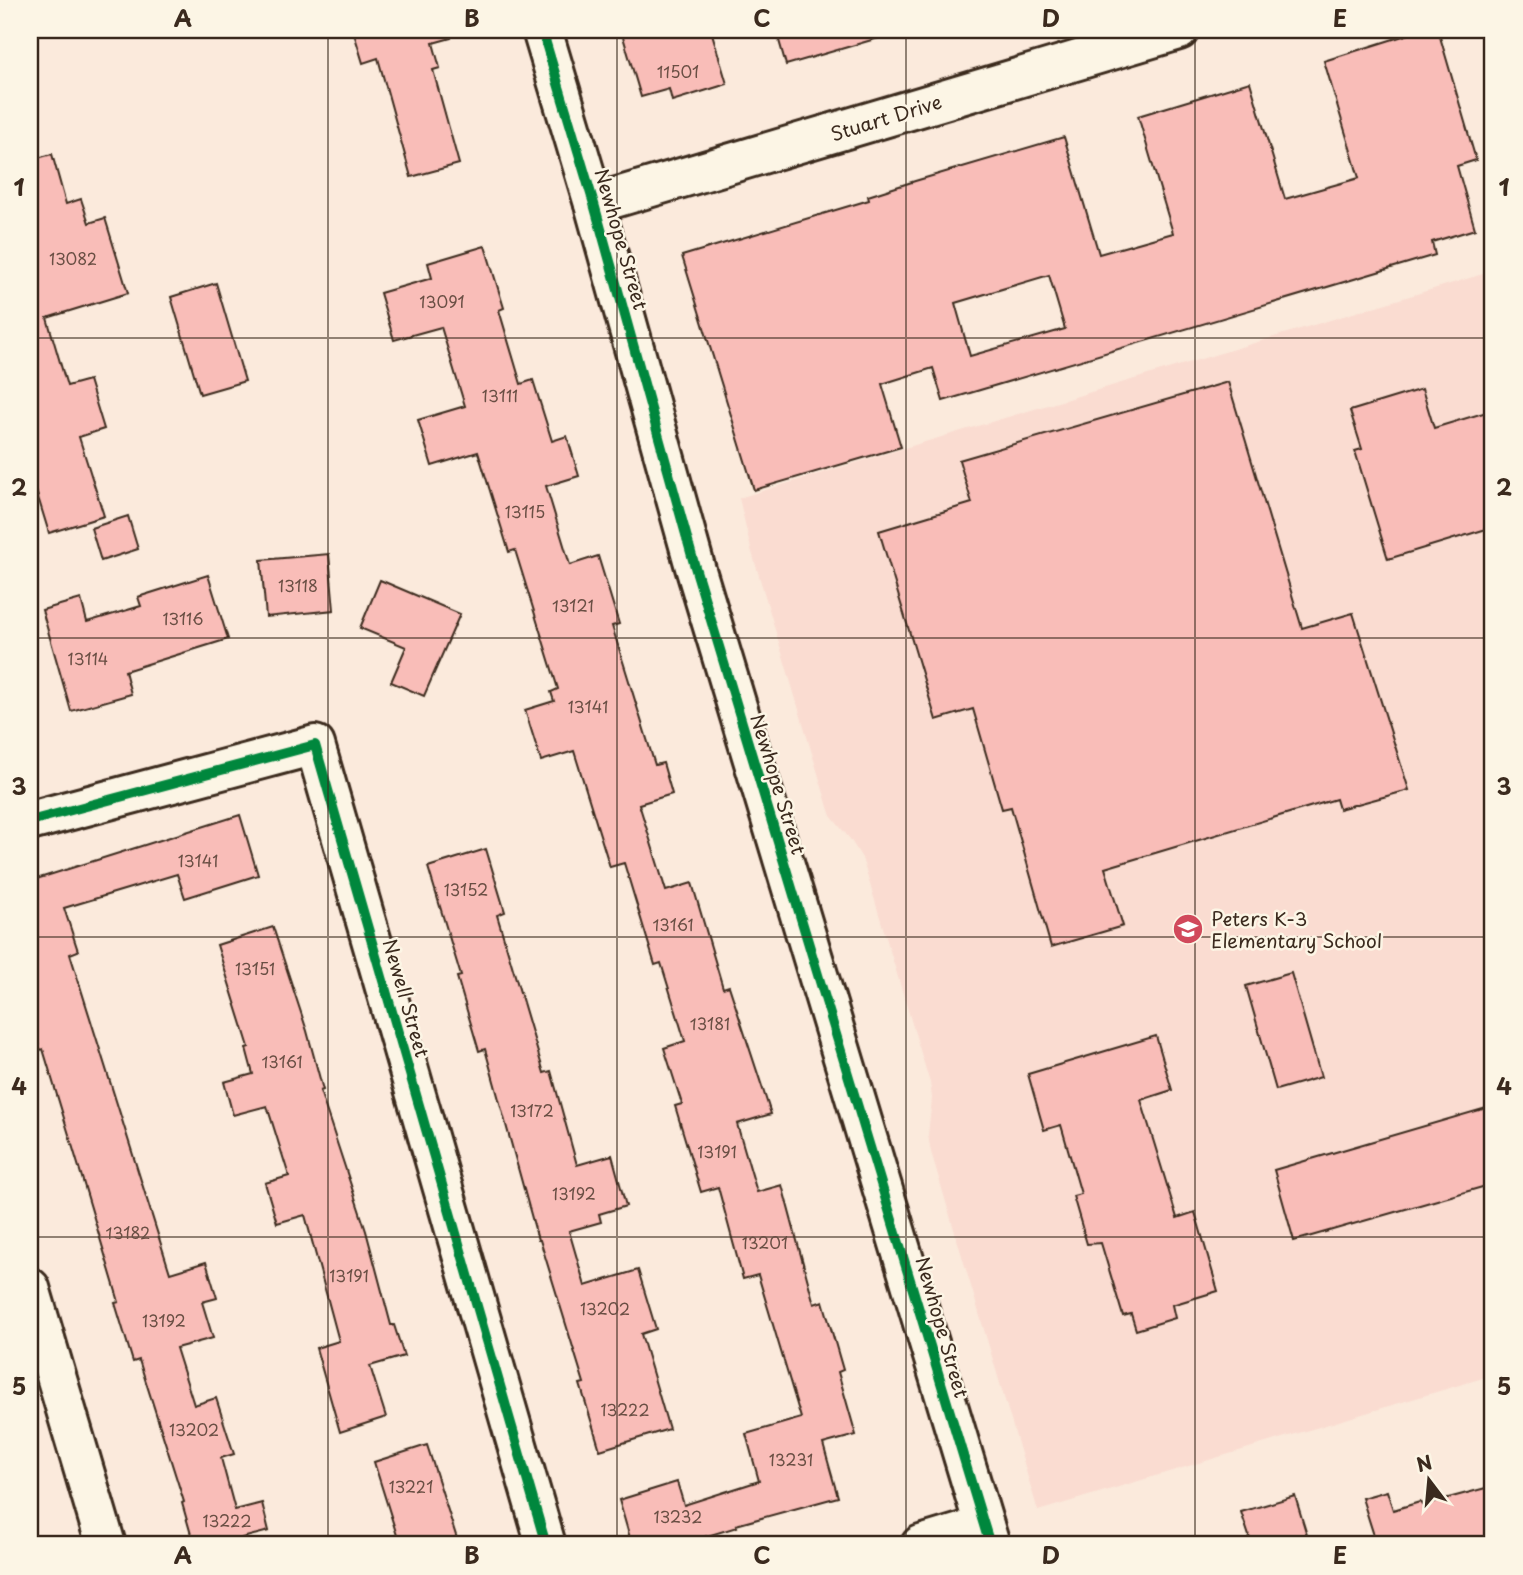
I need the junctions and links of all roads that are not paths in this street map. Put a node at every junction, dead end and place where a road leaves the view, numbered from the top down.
1 (542, 30) edge
2 (1179, 30) edge
3 (594, 204) junction
4 (30, 821) edge
5 (30, 1288) edge
6 (987, 1536) edge
7 (106, 1545) edge
8 (547, 1545) edge
9 (921, 1545) edge

1 - 3 street, Newhope Street
2 - 3 street, Stuart Drive
3 - 6 street, Newhope Street
4 - 8 street, Newell Street
5 - 7 street
6 - 9 street

